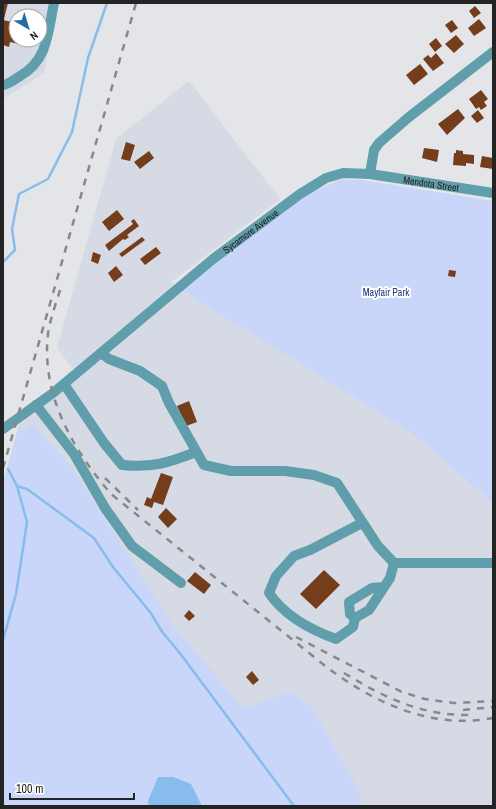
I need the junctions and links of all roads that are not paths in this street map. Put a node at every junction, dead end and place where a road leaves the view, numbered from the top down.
1 (54, 3) edge
2 (493, 52) edge
3 (3, 85) edge
4 (370, 174) junction
5 (493, 193) edge
6 (101, 353) junction
7 (64, 384) junction
8 (36, 405) junction
9 (3, 429) edge
10 (196, 452) junction
11 (362, 523) junction
12 (394, 562) junction
13 (493, 563) edge
14 (181, 583) dead end
15 (384, 587) junction
16 (355, 618) junction

1 - 3 street
2 - 4 street
4 - 5 street, Mendota Street
4 - 6 street, Sycamore Avenue
6 - 7 street, Sycamore Avenue
6 - 10 street
7 - 8 street, Sycamore Avenue
7 - 10 street
8 - 9 street, Sycamore Avenue
8 - 14 street
10 - 11 street
11 - 12 street
11 - 16 street
12 - 13 street
12 - 15 street
15 - 16 street
15 - 16 street

